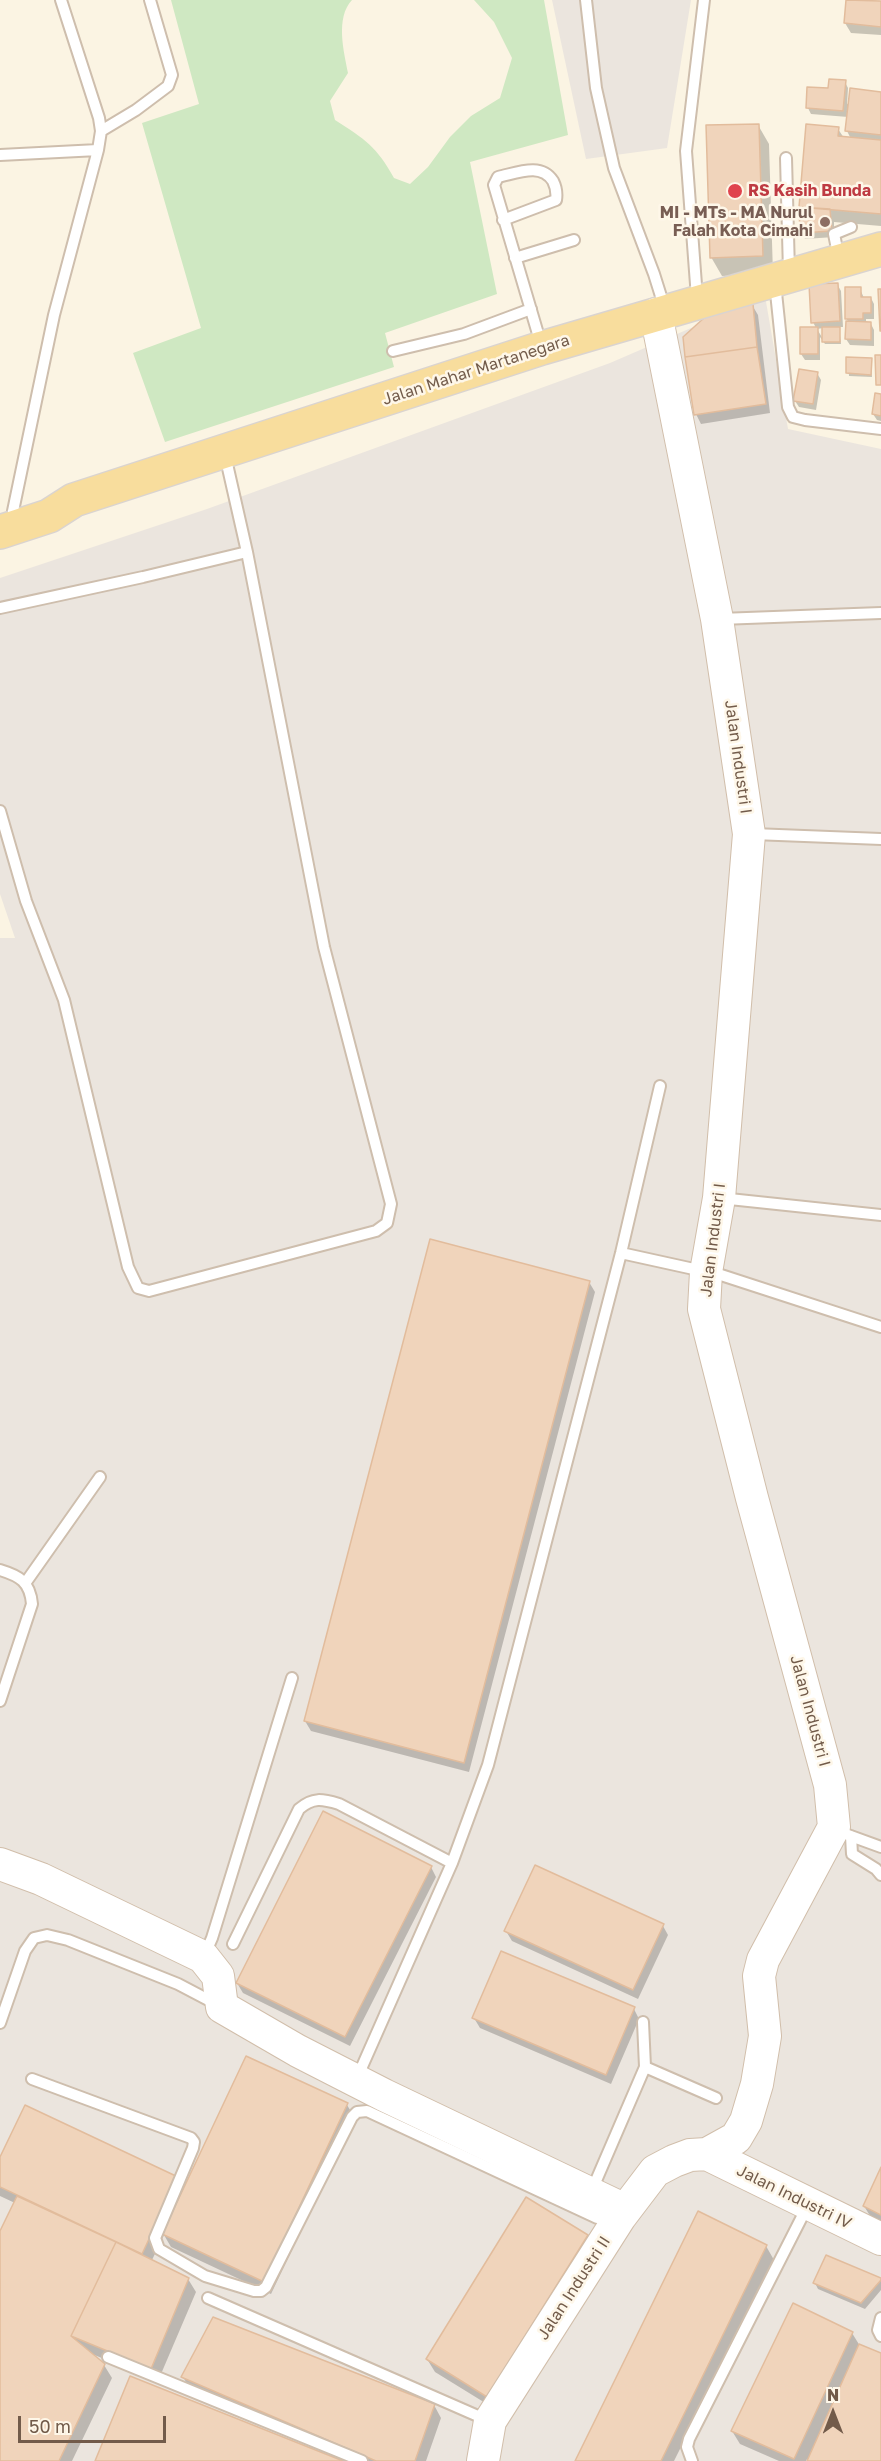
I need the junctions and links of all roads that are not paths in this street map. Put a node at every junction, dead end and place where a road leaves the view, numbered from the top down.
1 (61, 0) edge
2 (150, 0) edge
3 (586, 0) edge
4 (704, 0) edge
5 (101, 131) junction
6 (98, 150) junction
7 (0, 155) edge
8 (786, 158) dead end
9 (504, 220) junction
10 (851, 227) dead end
11 (574, 240) dead end
12 (881, 249) edge
13 (515, 258) junction
14 (840, 262) junction
15 (782, 278) junction
16 (698, 302) junction
17 (531, 309) junction
18 (661, 312) junction
19 (542, 348) junction
20 (393, 351) dead end
21 (881, 429) edge
22 (224, 451) junction
23 (4, 519) edge
24 (247, 552) junction
25 (0, 608) edge
26 (881, 613) edge
27 (717, 619) junction
28 (0, 811) edge
29 (749, 834) junction
30 (881, 839) edge
31 (660, 1086) dead end
32 (719, 1198) junction
33 (881, 1215) edge
34 (621, 1252) junction
35 (706, 1272) junction
36 (881, 1327) edge
37 (100, 1477) dead end
38 (0, 1570) edge
39 (27, 1582) junction
40 (292, 1678) dead end
41 (0, 1701) edge
42 (843, 1832) junction
43 (881, 1847) edge
44 (452, 1863) junction
45 (0, 1864) edge
46 (881, 1875) edge
47 (233, 1944) dead end
48 (203, 1957) junction
49 (222, 2007) junction
50 (643, 2022) dead end
51 (0, 2023) edge
52 (645, 2067) junction
53 (32, 2079) dead end
54 (356, 2081) junction
55 (716, 2098) dead end
56 (707, 2154) junction
57 (591, 2193) junction
58 (808, 2204) junction
59 (623, 2213) junction
60 (881, 2239) edge
61 (208, 2298) dead end
62 (881, 2318) edge
63 (881, 2336) edge
64 (108, 2357) dead end
65 (490, 2421) junction
66 (362, 2461) edge
67 (483, 2461) edge
68 (692, 2461) edge

1 - 5 lane
2 - 5 lane
3 - 18 lane
4 - 16 lane
5 - 6 lane
6 - 7 lane
6 - 23 lane
8 - 15 lane
9 - 9 lane
9 - 13 lane
10 - 14 lane
11 - 13 lane
12 - 14 main road, Jalan Mahar Martanegara
13 - 17 lane
14 - 15 main road, Jalan Mahar Martanegara
15 - 16 main road, Jalan Mahar Martanegara
15 - 21 lane
16 - 18 main road, Jalan Mahar Martanegara
17 - 19 lane
17 - 20 lane
18 - 19 main road, Jalan Mahar Martanegara
18 - 27 main road, Jalan Industri I
19 - 22 main road, Jalan Mahar Martanegara
22 - 23 main road, Jalan Mahar Martanegara
22 - 24 lane
24 - 25 lane
24 - 28 lane
26 - 27 lane
27 - 29 main road, Jalan Industri I
29 - 30 lane
29 - 32 main road, Jalan Industri I
31 - 34 lane
32 - 33 lane
32 - 35 main road, Jalan Industri I
34 - 35 lane
34 - 44 lane
35 - 36 lane
35 - 42 main road, Jalan Industri I
37 - 39 lane
38 - 39 lane
39 - 41 lane
40 - 48 lane
42 - 43 lane
42 - 46 lane
42 - 56 main road
44 - 47 lane
44 - 54 lane
45 - 48 main road
48 - 49 main road
49 - 51 lane
49 - 54 main road
50 - 52 lane
52 - 55 lane
52 - 57 lane
53 - 59 lane
54 - 57 main road
56 - 58 main road, Jalan Industri IV
56 - 59 main road, Jalan Industri II
57 - 59 main road
58 - 60 main road, Jalan Industri IV
58 - 68 lane
59 - 65 main road, Jalan Industri II
61 - 65 lane
62 - 63 lane
64 - 66 lane
65 - 67 main road, Jalan Industri II

